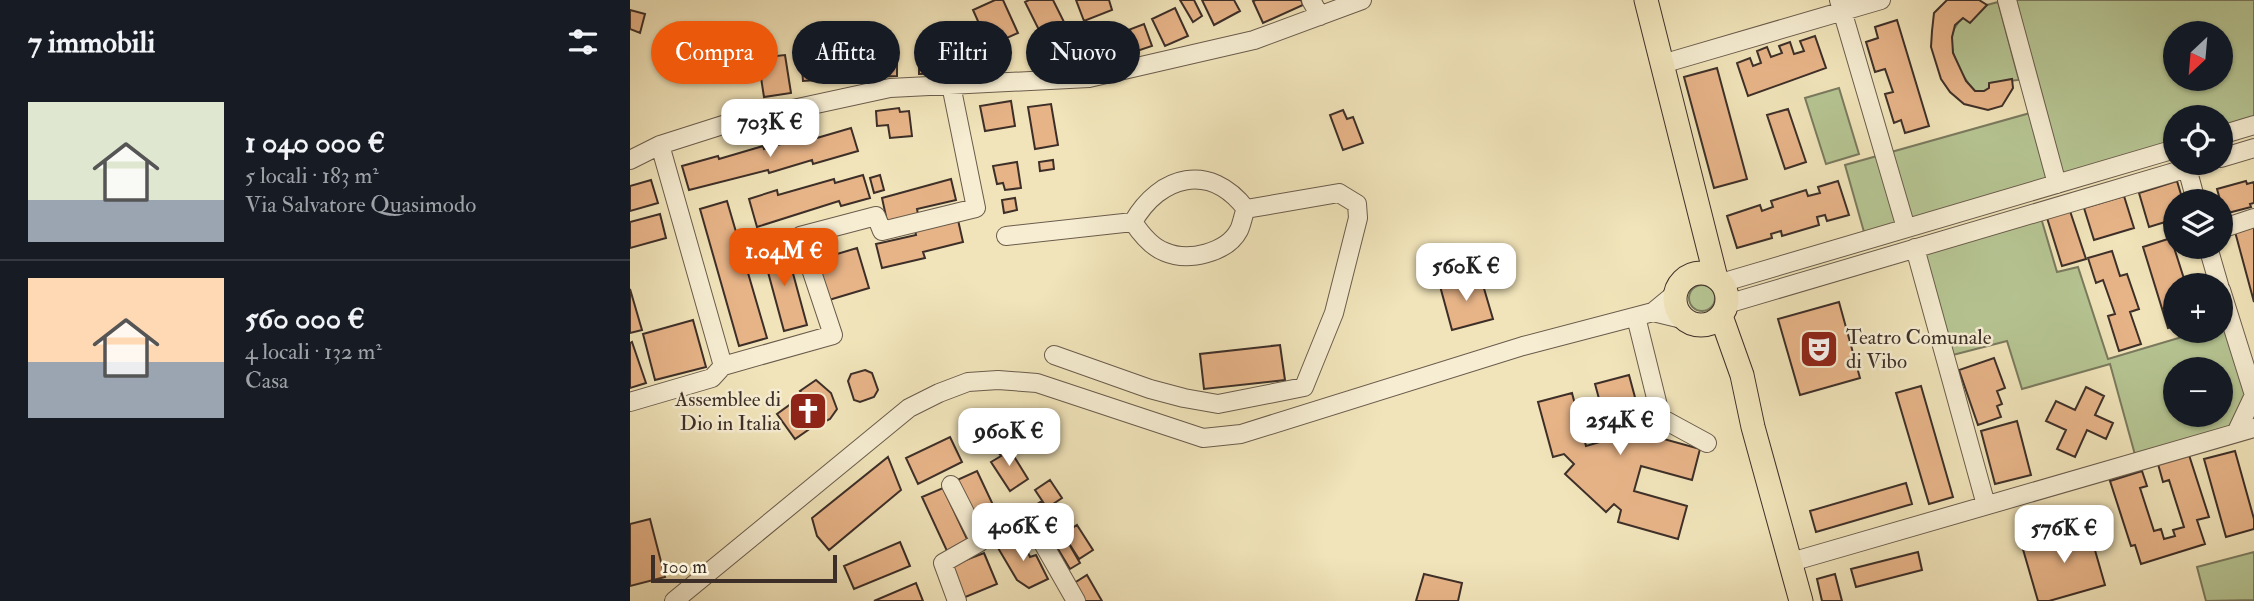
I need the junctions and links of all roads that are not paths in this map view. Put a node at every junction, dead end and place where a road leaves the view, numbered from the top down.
1 (1362, 0) edge
2 (1646, 0) edge
3 (1881, 0) edge
4 (2007, 0) edge
5 (1841, 6) edge
6 (1315, 8) edge
7 (1662, 64) junction
8 (951, 85) junction
9 (2254, 125) edge
10 (2233, 131) edge
11 (2254, 138) edge
12 (2233, 144) edge
13 (660, 145) junction
14 (2254, 148) edge
15 (2163, 153) edge
16 (2233, 154) edge
17 (630, 160) edge
18 (2163, 169) edge
19 (2163, 170) edge
20 (2057, 184) junction
21 (1246, 209) junction
22 (1700, 218) junction
23 (2254, 218) edge
24 (1133, 222) junction
25 (2233, 225) edge
26 (1906, 228) junction
27 (1006, 236) dead end
28 (1914, 248) junction
29 (1681, 286) junction
30 (1722, 295) junction
31 (1645, 315) junction
32 (1691, 322) junction
33 (2233, 328) edge
34 (1054, 355) dead end
35 (723, 366) junction
36 (1742, 376) junction
37 (1304, 387) junction
38 (2254, 395) edge
39 (630, 402) edge
40 (1302, 415) junction
41 (2254, 428) edge
42 (2236, 433) junction
43 (1707, 443) dead end
44 (951, 485) dead end
45 (1986, 505) junction
46 (1028, 517) dead end
47 (1791, 562) junction
48 (674, 601) edge
49 (957, 601) edge
50 (1076, 601) edge
51 (1801, 601) edge

1 - 6 street
2 - 7 main road
3 - 5 street
4 - 20 street
5 - 7 street
5 - 26 street
6 - 8 street
7 - 22 main road
8 - 13 street
8 - 35 street
9 - 10 street
11 - 12 street
13 - 17 street
13 - 35 street
14 - 16 street
15 - 20 street
18 - 30 street
19 - 28 street
20 - 26 street
21 - 24 street
21 - 24 street
21 - 37 street
22 - 29 main road
22 - 30 main road
23 - 25 street
24 - 27 street
26 - 30 street
28 - 30 street
28 - 45 street
29 - 30 main road
29 - 31 street
29 - 32 main road
30 - 32 main road
30 - 36 main road
31 - 32 street
31 - 40 street
31 - 43 street
32 - 36 main road
33 - 38 street
34 - 37 street
35 - 39 street
36 - 47 main road
37 - 40 street
38 - 42 street
40 - 48 street
41 - 42 street
42 - 45 street
44 - 49 street
45 - 47 street
46 - 50 street
47 - 51 main road

